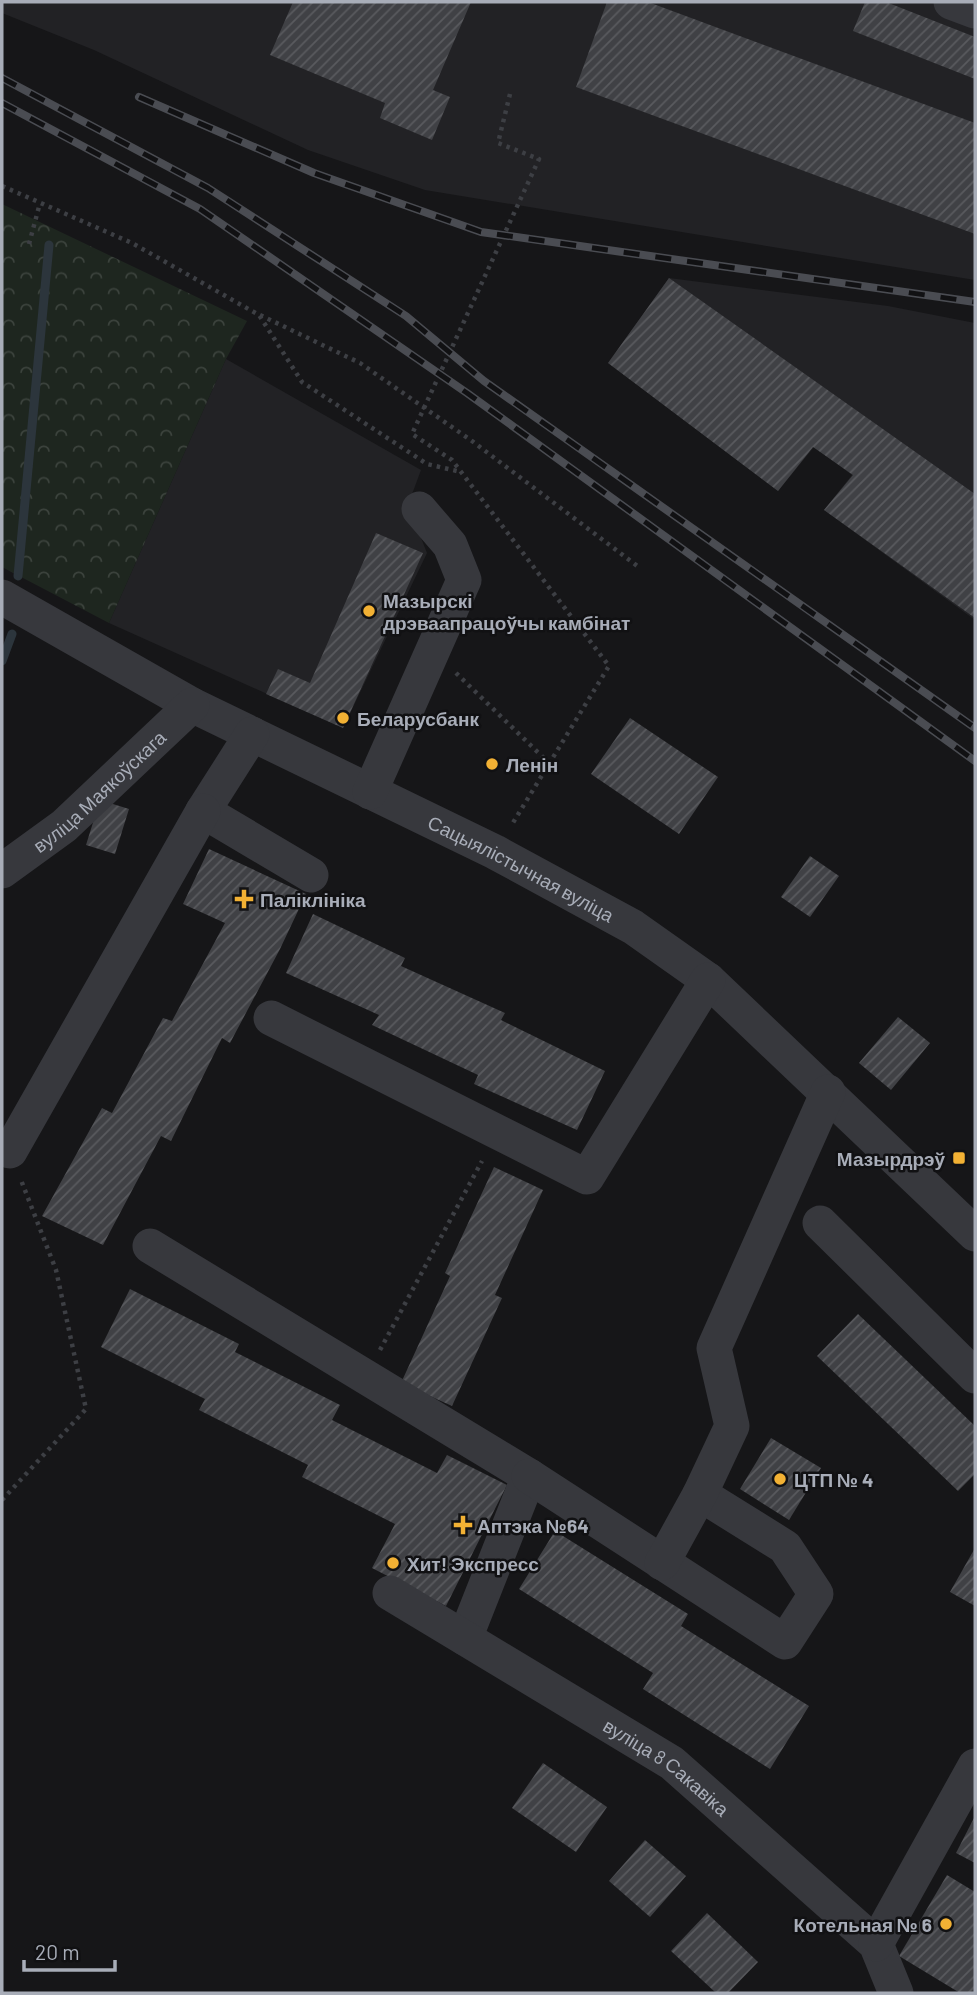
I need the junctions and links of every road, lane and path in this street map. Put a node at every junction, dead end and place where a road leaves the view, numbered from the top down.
1 (951, 2) edge
2 (975, 11) edge
3 (510, 94) dead end
4 (2, 186) edge
5 (40, 203) junction
6 (29, 244) dead end
7 (259, 315) junction
8 (461, 472) junction
9 (419, 509) dead end
10 (640, 568) dead end
11 (2, 597) edge
12 (433, 650) junction
13 (192, 705) junction
14 (252, 734) junction
15 (549, 763) junction
16 (370, 792) junction
17 (203, 811) junction
18 (495, 852) junction
19 (2, 871) edge
20 (311, 875) dead end
21 (708, 980) junction
22 (271, 1018) dead end
23 (828, 1092) junction
24 (498, 1132) junction
25 (10, 1151) joint
26 (820, 1223) dead end
27 (975, 1234) edge
28 (150, 1246) dead end
29 (365, 1376) junction
30 (975, 1376) edge
31 (529, 1476) junction
32 (700, 1494) junction
33 (2, 1500) edge
34 (662, 1563) junction
35 (390, 1593) dead end
36 (465, 1638) junction
37 (975, 1766) edge
38 (876, 1944) junction
39 (896, 1993) edge

1 - 2 street
3 - 8 path
4 - 5 path
5 - 6 path
5 - 7 path
7 - 8 path
7 - 10 path
8 - 15 path
9 - 12 street
11 - 13 street, Сацыялістычная вуліца
12 - 15 path
12 - 16 street
13 - 14 street, Сацыялістычная вуліца
13 - 19 street, вуліца Маякоўскага
14 - 16 street, Сацыялістычная вуліца
14 - 17 street
15 - 18 path
16 - 18 street, Сацыялістычная вуліца
17 - 20 street
17 - 25 street
18 - 21 street, Сацыялістычная вуліца
21 - 23 street, Сацыялістычная вуліца
21 - 24 street
22 - 24 street
23 - 27 street, Сацыялістычная вуліца
23 - 32 street
24 - 29 path
25 - 33 path
26 - 30 street
28 - 29 street
29 - 31 street
31 - 34 street
31 - 36 street
32 - 34 street
32 - 34 street
35 - 36 street, вуліца 8 Сакавіка
36 - 38 street, вуліца 8 Сакавіка
37 - 38 street
38 - 39 street, вуліца 8 Сакавіка

